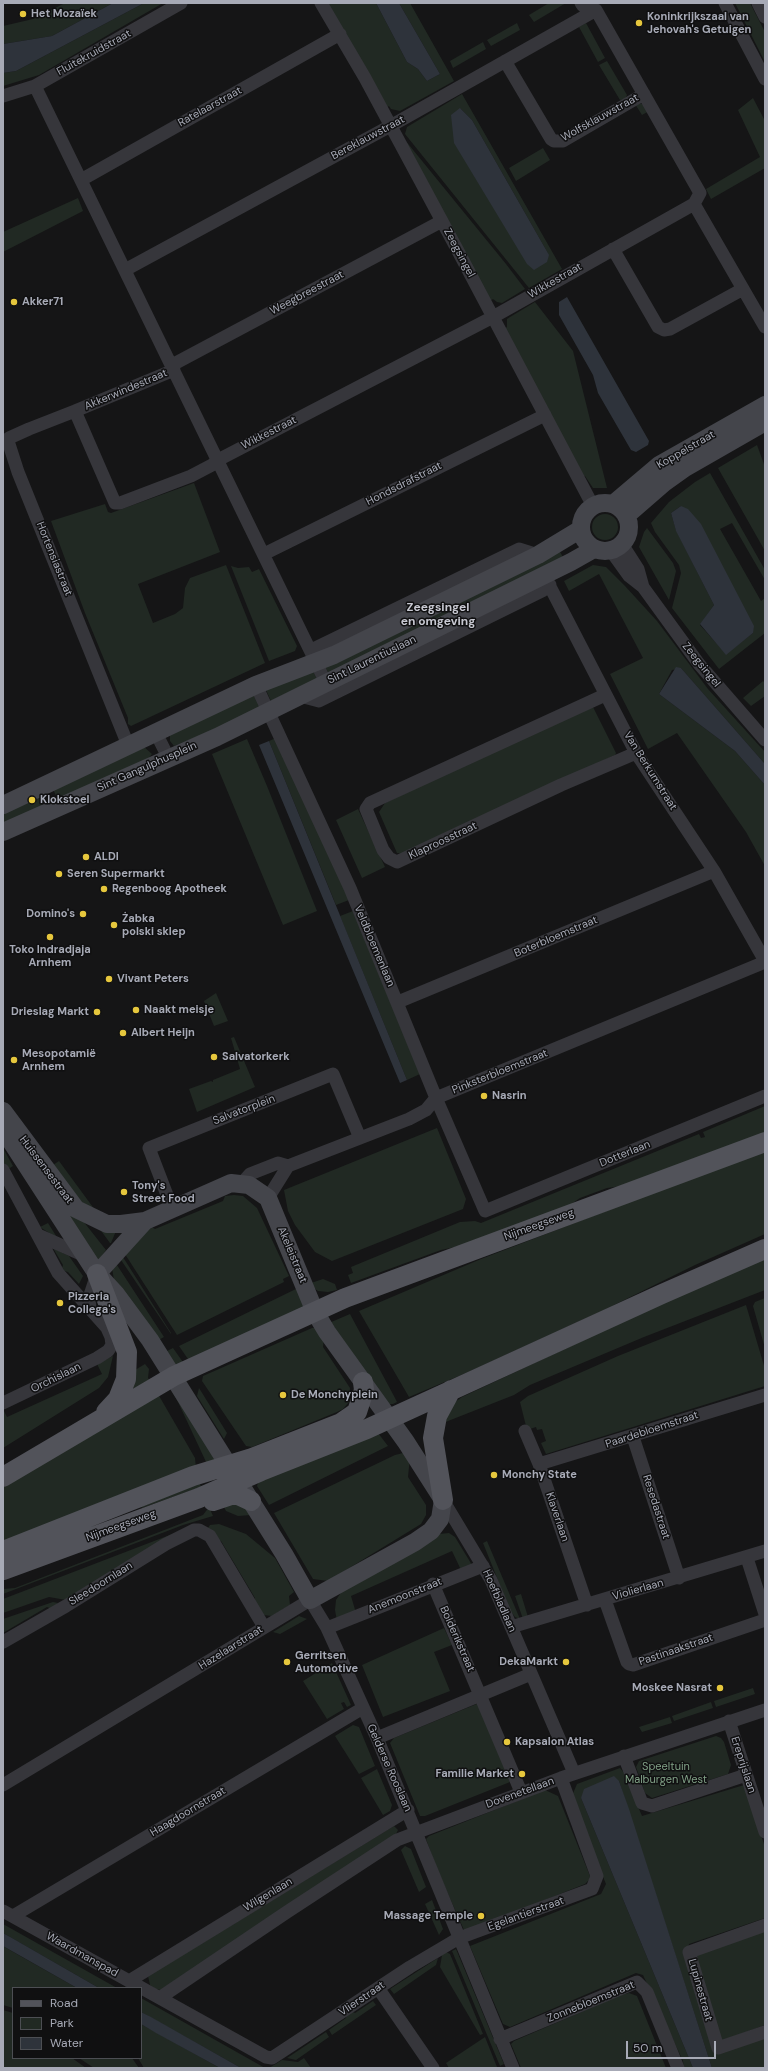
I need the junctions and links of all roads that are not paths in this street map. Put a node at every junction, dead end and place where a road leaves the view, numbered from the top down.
1 (181, 3) edge
2 (321, 3) edge
3 (581, 3) edge
4 (725, 3) edge
5 (758, 3) edge
6 (596, 10) junction
7 (765, 17) edge
8 (340, 34) junction
9 (505, 61) junction
10 (765, 79) edge
11 (35, 86) junction
12 (644, 94) junction
13 (3, 96) edge
14 (390, 126) junction
15 (81, 180) junction
16 (694, 204) junction
17 (442, 221) junction
18 (614, 249) junction
19 (125, 270) junction
20 (743, 289) junction
21 (493, 317) junction
22 (765, 327) edge
23 (173, 368) junction
24 (765, 405) edge
25 (75, 411) junction
26 (544, 414) junction
27 (765, 422) edge
28 (218, 460) junction
29 (612, 504) junction
30 (593, 506) junction
31 (626, 516) junction
32 (581, 529) junction
33 (609, 548) junction
34 (264, 554) junction
35 (547, 580) junction
36 (313, 656) junction
37 (326, 683) junction
38 (256, 685) junction
39 (605, 695) junction
40 (300, 696) junction
41 (268, 711) junction
42 (156, 733) junction
43 (765, 740) edge
44 (128, 745) junction
45 (636, 753) junction
46 (168, 757) junction
47 (3, 805) edge
48 (3, 832) edge
49 (714, 871) junction
50 (765, 962) edge
51 (398, 1002) junction
52 (765, 1096) edge
53 (436, 1098) junction
54 (3, 1111) edge
55 (3, 1129) edge
56 (360, 1138) junction
57 (765, 1142) edge
58 (288, 1166) junction
59 (3, 1170) edge
60 (236, 1183) junction
61 (268, 1198) junction
62 (172, 1208) junction
63 (485, 1210) joint
64 (145, 1221) junction
65 (38, 1235) junction
66 (765, 1249) edge
67 (83, 1255) junction
68 (97, 1274) junction
69 (90, 1309) junction
70 (315, 1312) junction
71 (174, 1376) junction
72 (363, 1382) junction
73 (451, 1390) junction
74 (765, 1395) edge
75 (3, 1403) edge
76 (390, 1419) junction
77 (99, 1420) junction
78 (525, 1431) dead end
79 (633, 1437) junction
80 (539, 1464) junction
81 (233, 1473) junction
82 (3, 1477) edge
83 (443, 1500) junction
84 (251, 1501) junction
85 (81, 1541) junction
86 (3, 1551) edge
87 (765, 1551) edge
88 (747, 1558) junction
89 (483, 1566) junction
90 (3, 1570) edge
91 (678, 1578) junction
92 (433, 1584) junction
93 (310, 1600) junction
94 (605, 1600) junction
95 (588, 1605) junction
96 (765, 1614) edge
97 (765, 1620) edge
98 (264, 1627) junction
99 (511, 1627) junction
100 (327, 1628) junction
101 (3, 1642) edge
102 (531, 1674) junction
103 (481, 1694) junction
104 (363, 1708) junction
105 (765, 1710) edge
106 (729, 1721) junction
107 (378, 1738) junction
108 (624, 1756) junction
109 (574, 1773) junction
110 (746, 1774) junction
111 (561, 1778) junction
112 (3, 1785) edge
113 (521, 1792) junction
114 (408, 1810) junction
115 (417, 1832) junction
116 (765, 1832) edge
117 (8, 1914) edge
118 (765, 1925) edge
119 (459, 1938) junction
120 (129, 1981) junction
121 (140, 1987) edge
122 (142, 1988) edge
123 (378, 1988) junction
124 (160, 1998) junction
125 (765, 2032) edge
126 (500, 2039) junction
127 (266, 2057) joint
128 (433, 2068) edge
129 (512, 2068) edge
130 (678, 2068) edge

1 - 11 street, Fluitekruidstraat
2 - 8 street, Zeegsingel
3 - 6 street
4 - 10 street
5 - 7 street
6 - 9 street, Bereklauwstraat
6 - 12 street
8 - 14 street, Zeegsingel
8 - 15 street, Ratelaarstraat
9 - 12 street, Wolfsklauwstraat
9 - 14 street, Bereklauwstraat
11 - 13 street, Fluitekruidstraat
11 - 15 street, Akkerwindestraat
12 - 16 street
14 - 17 street, Zeegsingel
14 - 19 street, Bereklauwstraat
15 - 19 street, Akkerwindestraat
16 - 18 street, Wikkestraat
16 - 20 street
17 - 21 street, Zeegsingel
17 - 23 street, Weegbreestraat
18 - 20 street
18 - 21 street, Wikkestraat
19 - 23 street, Akkerwindestraat
20 - 22 street
21 - 26 street, Zeegsingel
21 - 28 street, Wikkestraat
23 - 25 street, Akkerwindestraat
23 - 28 street, Akkerwindestraat
24 - 29 street, Koppelstraat
25 - 28 street, Akkerwindestraat
25 - 44 street, Hortensiastraat
26 - 30 street, Zeegsingel
26 - 34 street, Hondsdrafstraat
27 - 31 street, Koppelstraat
28 - 34 street, Akkerwindestraat
29 - 30 street
29 - 31 street
30 - 32 street
31 - 33 street
32 - 33 street
32 - 36 street, Sint Laurentiuslaan
33 - 35 street, Sint Laurentiuslaan
33 - 43 street, Zeegsingel
34 - 36 street, Akkerwindestraat
35 - 37 street, Sint Laurentiuslaan
35 - 39 street, Van Berkumstraat
35 - 40 street, Sint Laurentiuslaan
36 - 37 street, Akkerwindestraat
36 - 38 street, Sint Laurentiuslaan
37 - 40 street, Sint Laurentiuslaan
38 - 41 street, Veldbloemenlaan
38 - 42 street
39 - 45 street, Van Berkumstraat
39 - 45 street, Klaproosstraat
40 - 41 street, Sint Laurentiuslaan
41 - 46 street, Sint Gangulphusplein
41 - 51 street, Veldbloemenlaan
42 - 44 street
42 - 46 street
44 - 47 street
45 - 49 street, Van Berkumstraat
46 - 48 street, Sint Gangulphusplein
49 - 50 street, Van Berkumstraat
49 - 51 street, Boterbloemstraat
50 - 53 street, Pinksterbloemstraat
51 - 53 street, Veldbloemenlaan
52 - 63 street, Dotterlaan
53 - 56 street, Pinksterbloemstraat
53 - 63 street, Veldbloemenlaan
54 - 64 street, Huissensestraat
55 - 67 street, Huissensestraat
56 - 58 street, Pinksterbloemstraat
56 - 62 street, Salvatorplein
57 - 70 main road, Nijmeegseweg
58 - 60 street, Pinksterbloemstraat
58 - 61 street
59 - 65 street
60 - 61 street
60 - 62 street, Pinksterbloemstraat
61 - 70 street, Akeleistraat
62 - 64 street, Pinksterbloemstraat
64 - 68 street
65 - 67 street, Huissensestraat
65 - 69 street
66 - 73 main road
67 - 68 street, Huissensestraat
68 - 69 street
68 - 71 street, Huissensestraat
68 - 77 main road
69 - 75 street, Orchislaan
70 - 71 main road
70 - 72 street
71 - 77 main road
71 - 81 street
72 - 76 street
72 - 81 main road
73 - 76 main road
73 - 83 main road
74 - 79 street, Paardebloemstraat
76 - 81 main road
76 - 83 street, Hoefbladlaan
77 - 82 main road
78 - 80 street, Klaverlaan
79 - 80 street, Paardebloemstraat
79 - 91 street, Resedastraat
80 - 95 street, Klaverlaan
81 - 84 street, Gelderse Rooslaan
81 - 85 main road, Nijmeegseweg
81 - 86 main road
83 - 89 street, Hoefbladlaan
83 - 93 street, Hazelaarstraat
84 - 85 main road
84 - 93 street, Gelderse Rooslaan
85 - 90 main road, Nijmeegseweg
87 - 88 street, Violierlaan
88 - 91 street, Violierlaan
88 - 96 street
89 - 92 street, Anemoonstraat
89 - 99 street, Hoefbladlaan
91 - 94 street, Violierlaan
92 - 100 street, Anemoonstraat
92 - 103 street, Bolderikstraat
93 - 98 street, Hazelaarstraat
93 - 100 street, Gelderse Rooslaan
94 - 95 street, Violierlaan
94 - 97 street, Pastinaakstraat
95 - 99 street, Violierlaan
98 - 101 street, Sleedoornlaan
98 - 112 street, Hazelaarstraat
99 - 102 street, Hoefbladlaan
100 - 104 street, Gelderse Rooslaan
102 - 103 street
102 - 109 street, Hoefbladlaan
103 - 107 street
103 - 113 street, Bolderikstraat
104 - 107 street, Gelderse Rooslaan
104 - 117 street, Haagdoornstraat
105 - 106 street, Dovenetellaan
106 - 108 street, Dovenetellaan
106 - 110 street, Ereprijslaan
107 - 114 street, Gelderse Rooslaan
108 - 109 street, Dovenetellaan
108 - 110 street
109 - 111 street, Dovenetellaan
110 - 116 street, Ereprijslaan
111 - 113 street, Dovenetellaan
111 - 119 street, Egelantierstraat
113 - 115 street, Dovenetellaan
114 - 115 street, Gelderse Rooslaan
114 - 120 street, Wilgenlaan
115 - 119 street, Gelderse Rooslaan
115 - 124 street
117 - 120 street, Waardmanspad
118 - 125 street, Lupinestraat
119 - 123 street, Vlierstraat
119 - 126 street, Gelderse Rooslaan
120 - 121 street, Waardmanspad
122 - 124 street, Waardmanspad
123 - 127 street, Vlierstraat
123 - 128 street
124 - 127 street, Waardmanspad
126 - 129 street, Gelderse Rooslaan
126 - 130 street, Zonnebloemstraat

